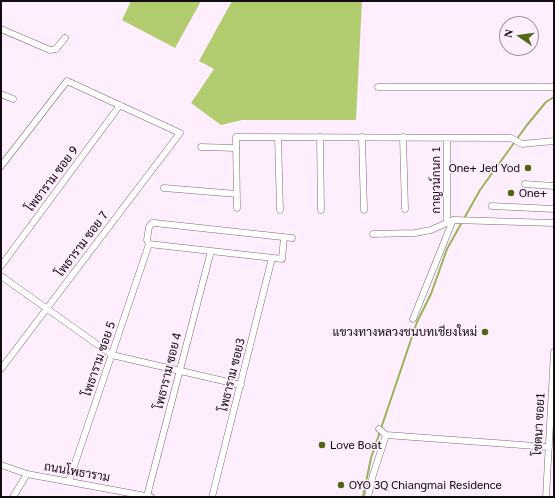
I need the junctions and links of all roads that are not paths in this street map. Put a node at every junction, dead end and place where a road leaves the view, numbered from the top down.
1 (1, 29) edge
2 (65, 38) dead end
3 (378, 87) dead end
4 (554, 87) edge
5 (1, 94) edge
6 (13, 99) dead end
7 (120, 105) junction
8 (278, 137) junction
9 (320, 137) junction
10 (362, 137) junction
11 (402, 138) junction
12 (447, 138) junction
13 (554, 141) edge
14 (201, 147) dead end
15 (236, 148) junction
16 (1, 166) edge
17 (525, 184) dead end
18 (554, 186) edge
19 (164, 188) dead end
20 (237, 194) junction
21 (492, 206) dead end
22 (237, 208) dead end
23 (405, 209) dead end
24 (554, 209) edge
25 (280, 210) dead end
26 (321, 210) dead end
27 (364, 210) dead end
28 (450, 221) junction
29 (554, 223) edge
30 (373, 234) dead end
31 (284, 237) junction
32 (292, 238) dead end
33 (149, 244) junction
34 (211, 252) junction
35 (272, 258) junction
36 (1, 266) edge
37 (1, 276) edge
38 (46, 309) junction
39 (413, 319) dead end
40 (554, 352) edge
41 (112, 355) junction
42 (1, 369) edge
43 (180, 371) junction
44 (241, 385) junction
45 (379, 429) dead end
46 (386, 435) junction
47 (549, 447) junction
48 (1, 464) edge
49 (27, 474) junction
50 (70, 481) junction
51 (13, 497) edge
52 (149, 497) edge
53 (212, 497) edge
54 (368, 497) edge
55 (546, 497) edge

1 - 2 street
3 - 4 street
5 - 6 street
7 - 16 street
7 - 36 street, โพธาราม ซอย 9
7 - 38 street, โพธาราม ซอย 7
8 - 9 street
8 - 15 street
8 - 25 street
9 - 10 street
9 - 26 street
10 - 11 street
10 - 27 street
11 - 12 street
11 - 23 street
12 - 13 street
12 - 28 street, กาญวน์กนก 1
14 - 15 street
15 - 20 street
17 - 18 street
19 - 20 street
20 - 22 street
21 - 24 street
28 - 29 street
28 - 30 street
28 - 39 street
31 - 32 street
31 - 33 street, โพธาราม ซอย 5
31 - 35 street
33 - 34 street
33 - 41 street, โพธาราม ซอย 5
34 - 35 street
34 - 43 street, โพธาราม ซอย 4
35 - 44 street, โพธาราม ซอย3
37 - 38 street
38 - 41 street
38 - 42 street, โพธาราม ซอย 7
40 - 47 street, โชตนา ซอย1
41 - 43 street
41 - 50 street, โพธาราม ซอย 5
43 - 44 street
43 - 52 street, โพธาราม ซอย 4
44 - 53 street, โพธาราม ซอย3
45 - 46 street
46 - 47 street
46 - 54 street
47 - 55 street, โชตนา ซอย1
48 - 49 street, ถนนโพธาราม
49 - 50 street, ถนนโพธาราม
49 - 51 street
50 - 52 street, ถนนโพธาราม

